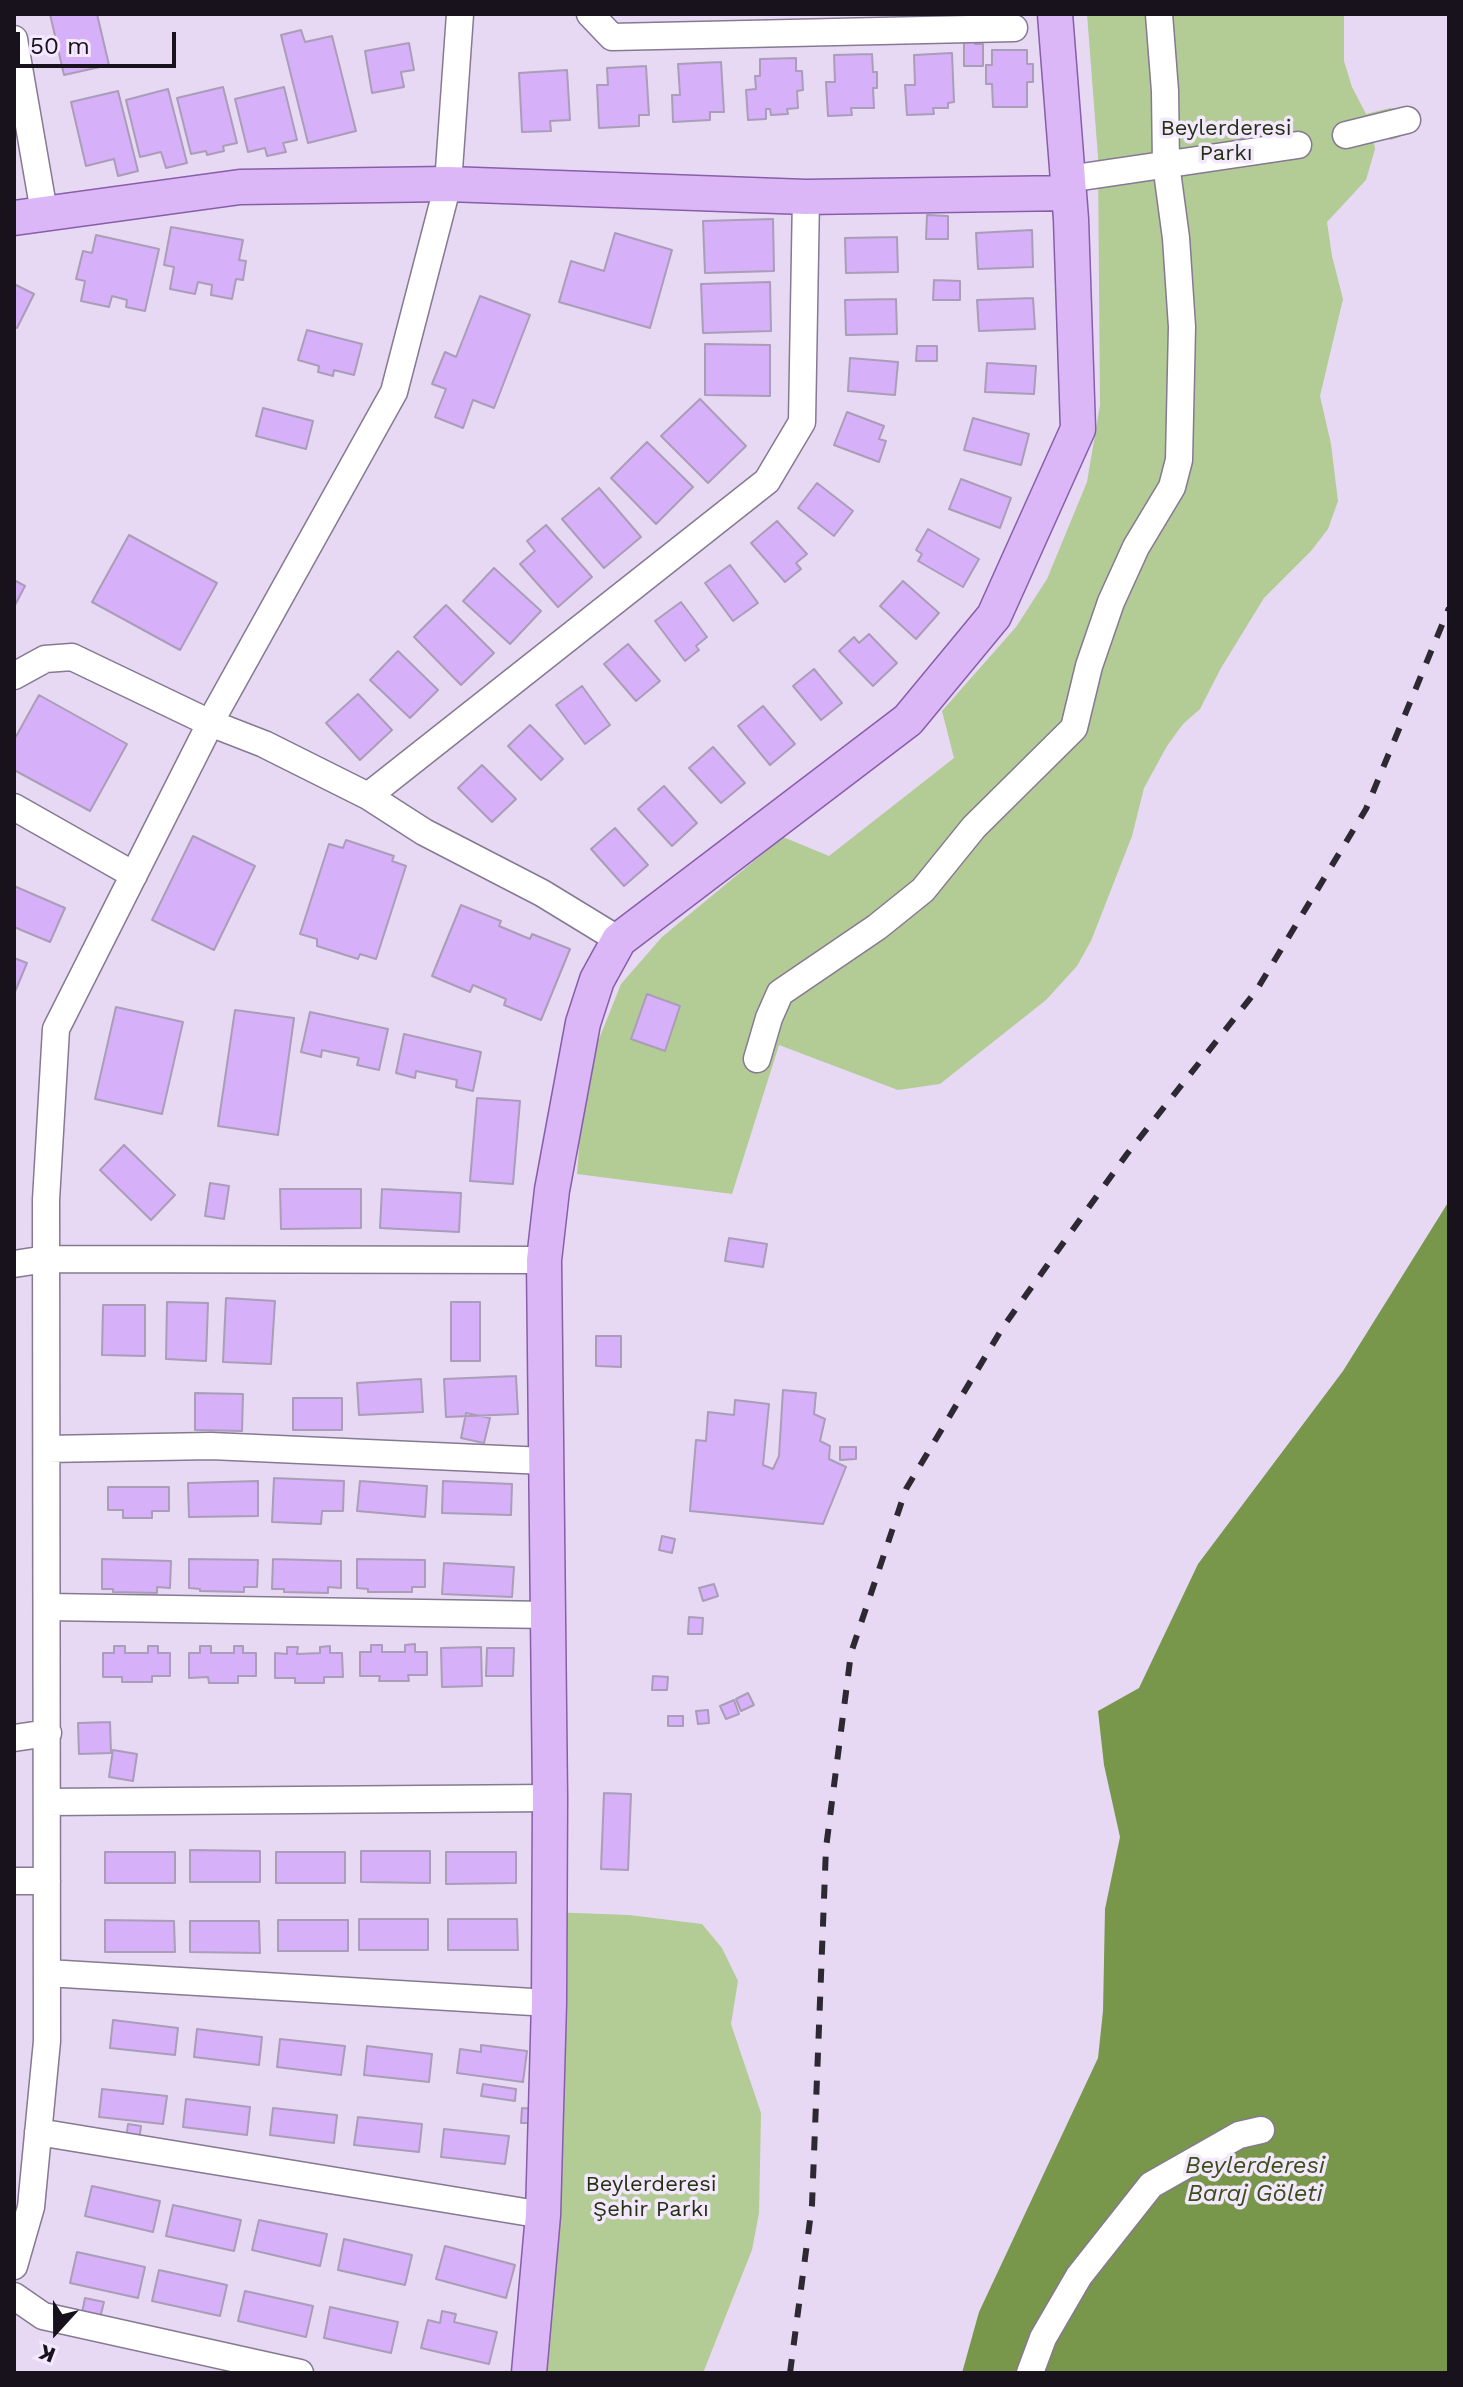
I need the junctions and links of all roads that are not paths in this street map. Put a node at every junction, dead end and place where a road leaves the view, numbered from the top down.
1 (460, 14) edge
2 (590, 14) edge
3 (1055, 14) edge
4 (1159, 14) edge
5 (1014, 28) dead end
6 (14, 39) edge
7 (1407, 120) dead end
8 (1346, 135) dead end
9 (1298, 145) dead end
10 (1166, 164) junction
11 (448, 184) junction
12 (1069, 186) junction
13 (806, 197) junction
14 (29, 215) edge
15 (14, 676) edge
16 (210, 723) junction
17 (368, 796) junction
18 (14, 807) edge
19 (134, 875) junction
20 (619, 940) junction
21 (757, 1059) dead end
22 (46, 1259) junction
23 (544, 1260) junction
24 (14, 1264) edge
25 (47, 1449) junction
26 (545, 1461) junction
27 (48, 1607) junction
28 (548, 1615) junction
29 (48, 1733) junction
30 (14, 1738) edge
31 (550, 1798) junction
32 (47, 1802) junction
33 (14, 1881) edge
34 (47, 1881) junction
35 (47, 1973) junction
36 (549, 2003) junction
37 (1261, 2130) dead end
38 (38, 2132) junction
39 (543, 2215) junction
40 (14, 2266) edge
41 (14, 2296) edge
42 (271, 2370) edge
43 (300, 2373) edge
44 (529, 2373) edge
45 (1030, 2373) edge

1 - 11 street
2 - 5 street
3 - 12 main road
4 - 10 street
6 - 14 street
7 - 8 street
9 - 10 street
10 - 12 street
10 - 21 street
11 - 13 main road
11 - 14 main road
11 - 16 street
12 - 13 main road
12 - 20 main road
13 - 17 street
15 - 16 street
16 - 17 street
16 - 19 street
17 - 20 street
18 - 19 street
19 - 22 street
20 - 23 main road
22 - 23 street
22 - 24 street
22 - 25 street
23 - 26 main road
25 - 26 street
25 - 27 street
26 - 28 main road
27 - 28 street
27 - 29 street
28 - 31 main road
29 - 30 street
29 - 32 street
31 - 32 street
31 - 36 main road
32 - 34 street
33 - 34 street
34 - 35 street
35 - 36 street
35 - 38 street
36 - 39 main road
37 - 45 street
38 - 39 street
38 - 40 street
39 - 44 main road
41 - 42 street
42 - 43 street

